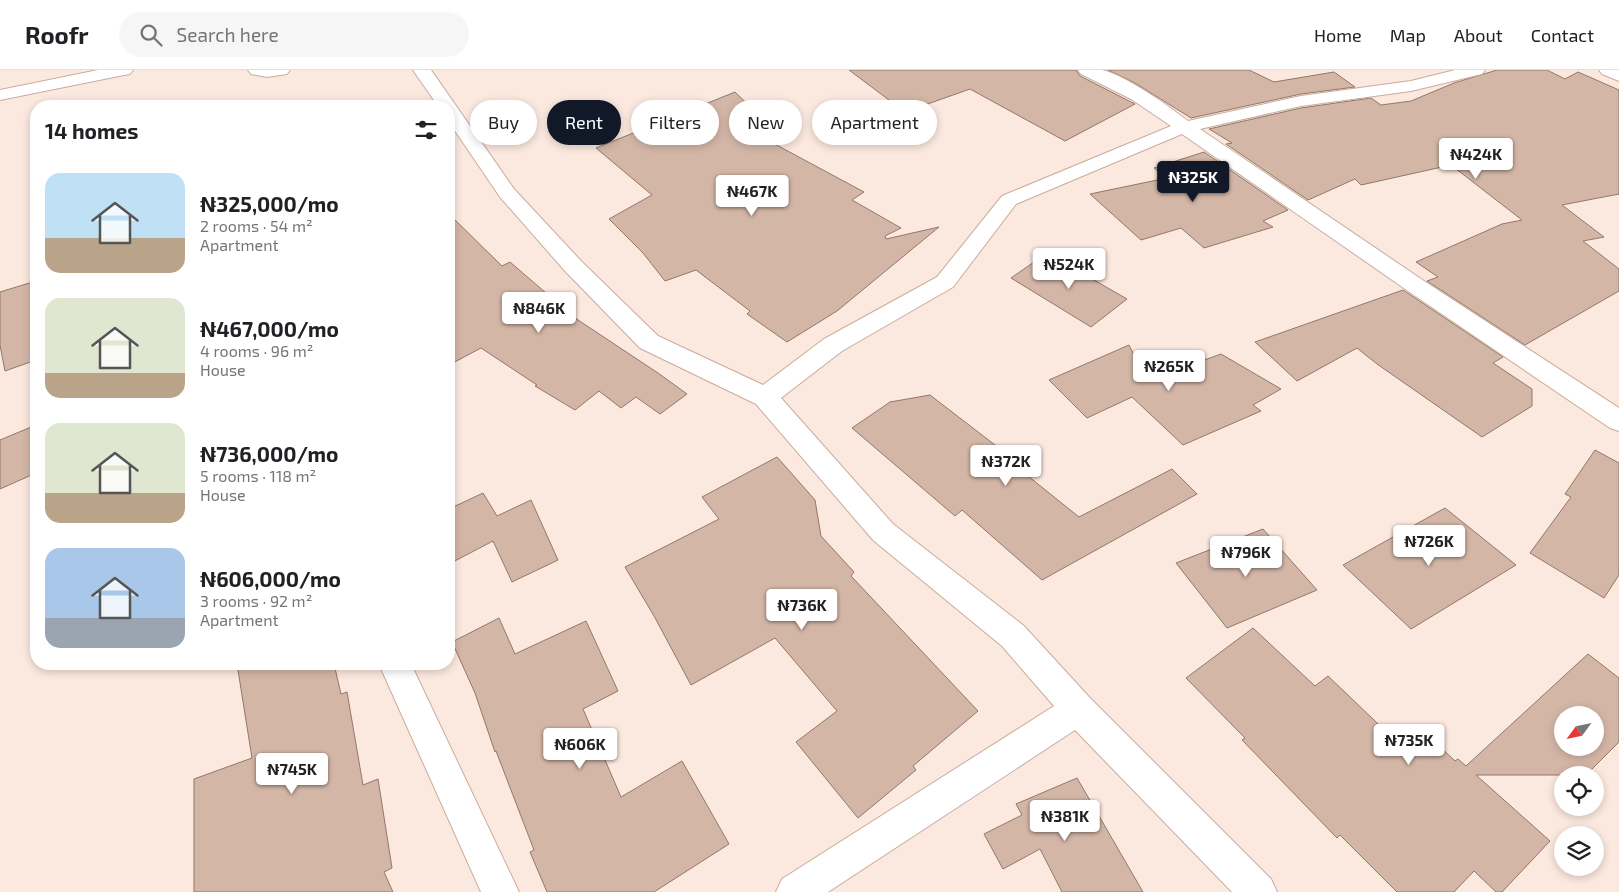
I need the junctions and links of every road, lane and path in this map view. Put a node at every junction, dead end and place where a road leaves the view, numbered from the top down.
1 (124, 70) edge
2 (257, 70) edge
3 (282, 70) edge
4 (422, 70) edge
5 (1087, 70) edge
6 (1476, 70) edge
7 (1608, 70) edge
8 (1619, 76) edge
9 (0, 95) edge
10 (443, 100) edge
11 (455, 118) edge
12 (1184, 127) junction
13 (765, 398) junction
14 (1619, 421) edge
15 (398, 670) edge
16 (1078, 709) junction
17 (500, 892) edge
18 (795, 892) edge
19 (1258, 892) edge

1 - 9 street
2 - 3 street
4 - 10 street
5 - 12 street
6 - 12 street
7 - 8 street
11 - 13 street
12 - 13 street
12 - 14 street
13 - 16 street
15 - 17 street
16 - 18 street
16 - 19 street

